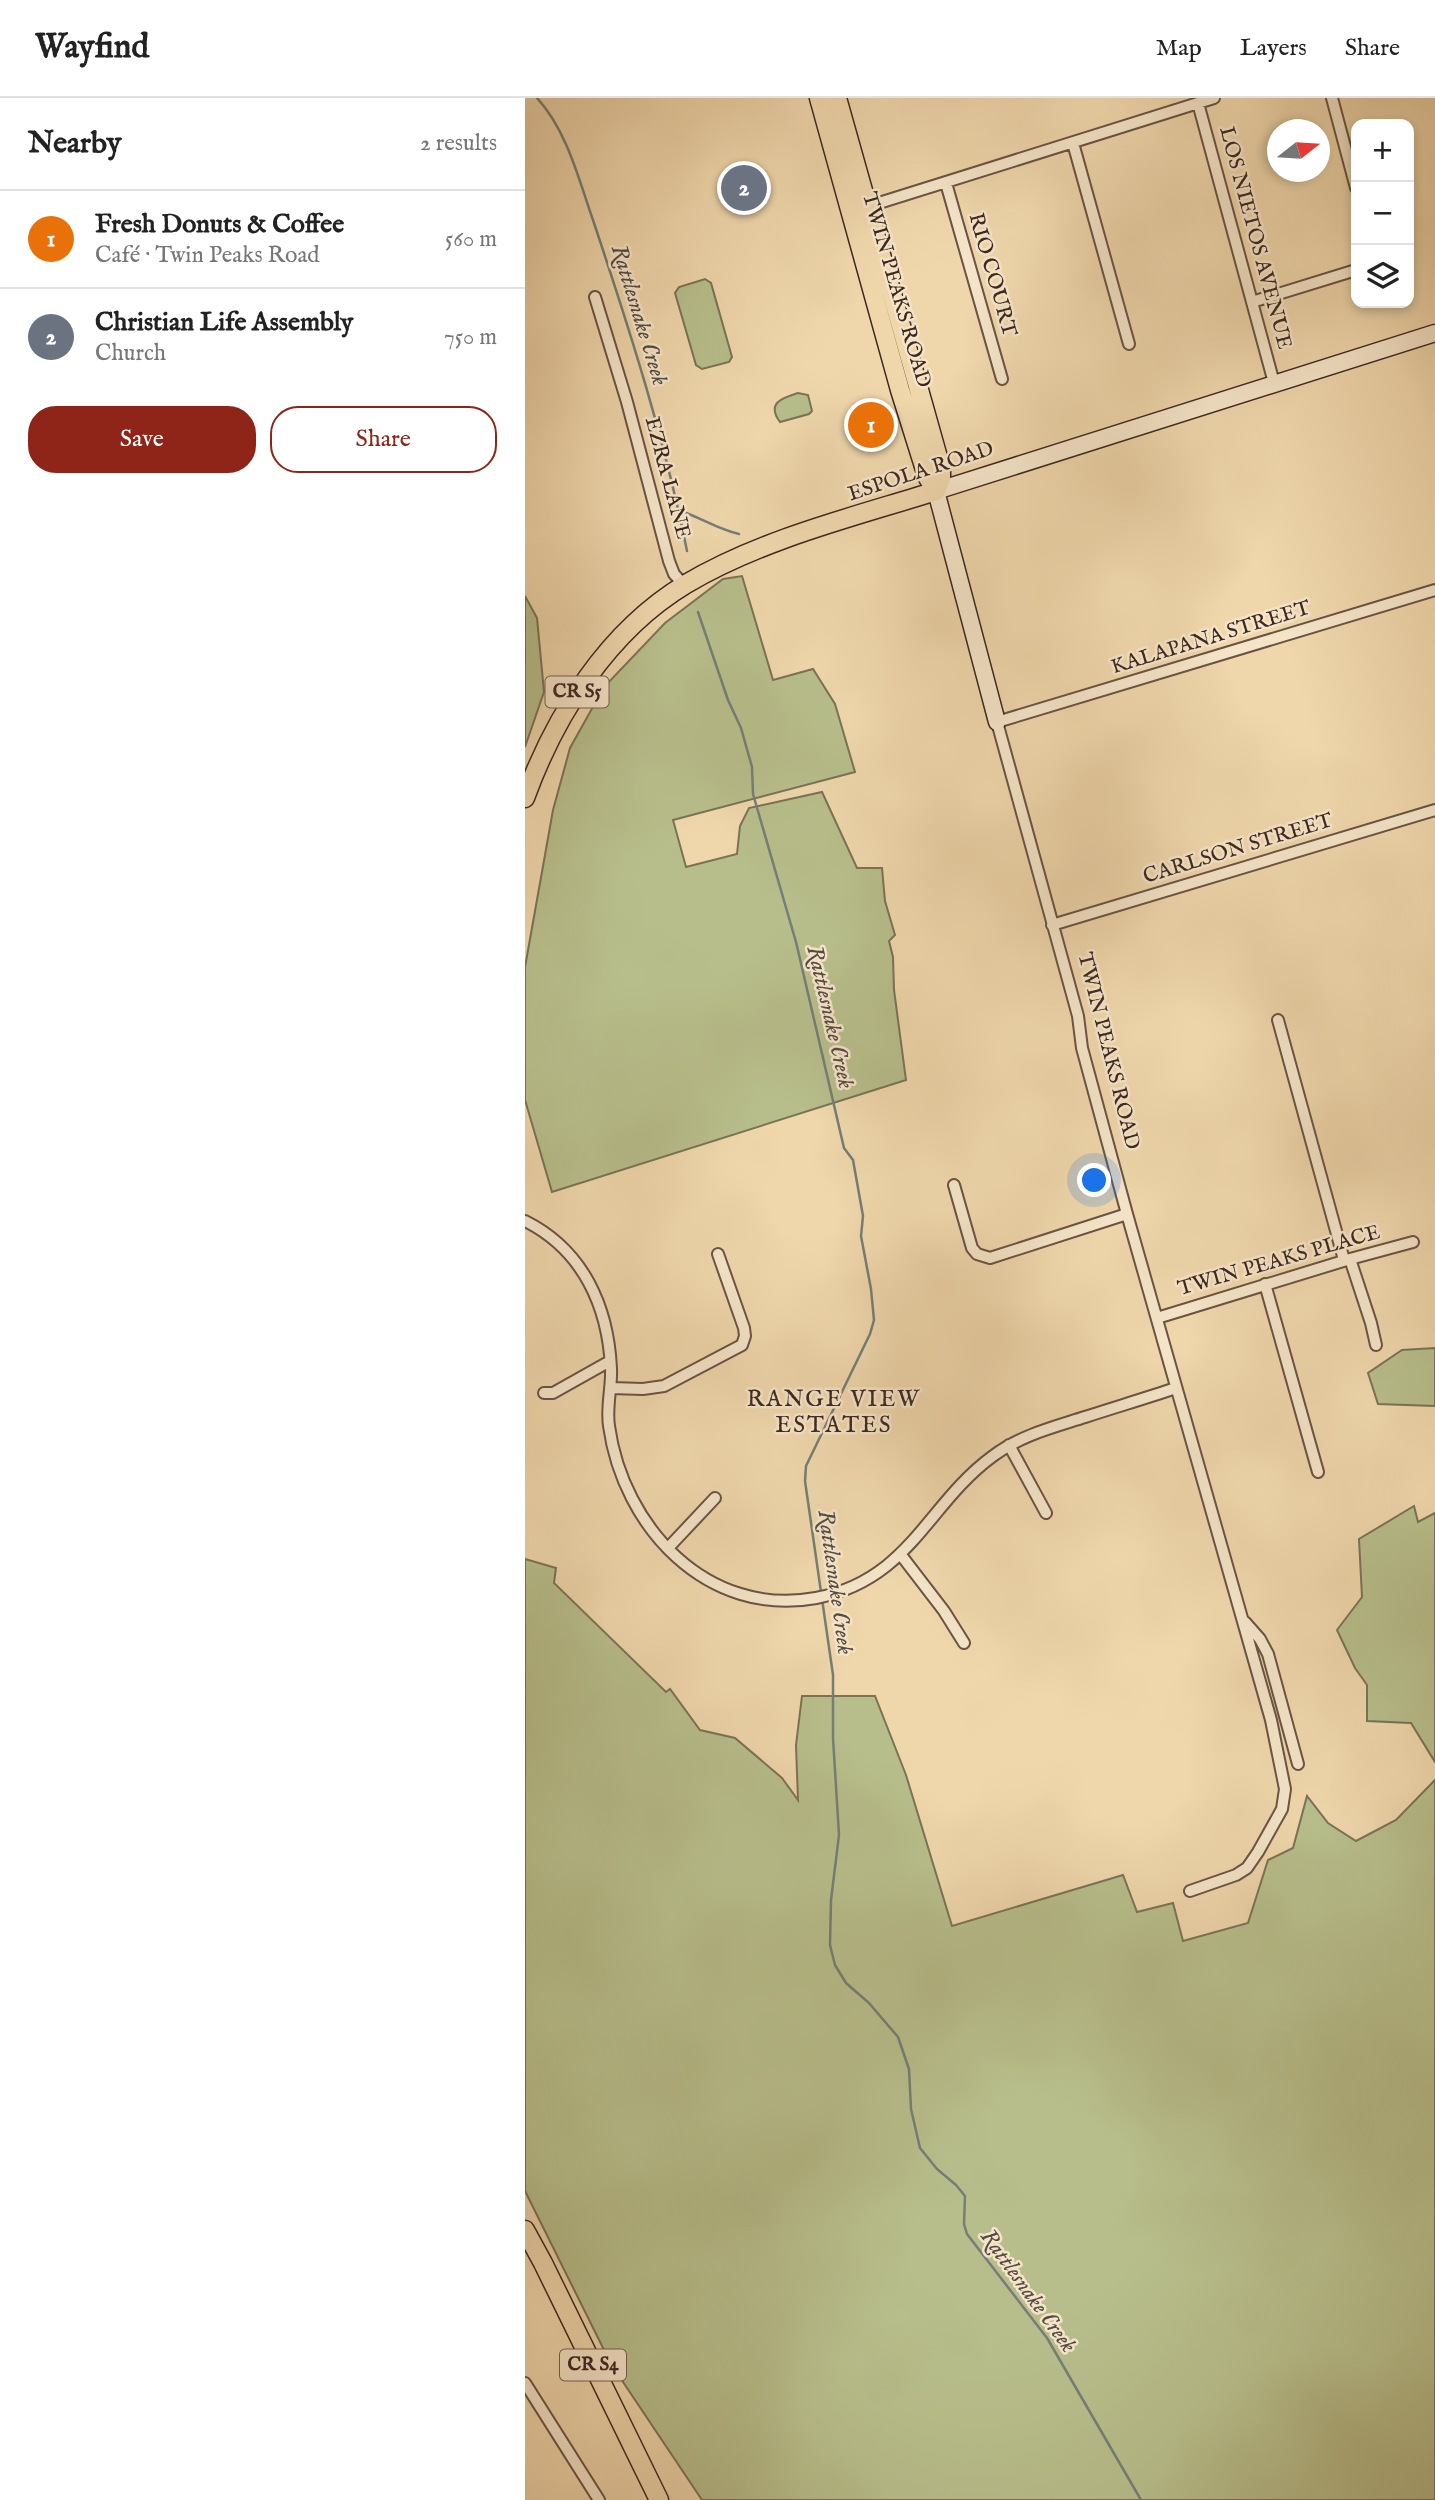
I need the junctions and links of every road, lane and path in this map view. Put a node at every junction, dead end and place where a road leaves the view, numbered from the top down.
1 (819, 98) edge
2 (837, 98) edge
3 (1214, 98) edge
4 (1332, 98) edge
5 (1198, 103) junction
6 (1073, 143) junction
7 (1354, 182) edge
8 (946, 183) junction
9 (858, 209) junction
10 (1351, 272) edge
11 (595, 297) dead end
12 (1252, 302) junction
13 (1435, 333) edge
14 (1129, 344) dead end
15 (1002, 379) dead end
16 (1275, 383) junction
17 (936, 491) junction
18 (684, 585) junction
19 (1435, 590) edge
20 (997, 722) junction
21 (525, 798) edge
22 (1435, 810) edge
23 (1052, 925) junction
24 (1278, 1020) dead end
25 (954, 1185) dead end
26 (1127, 1214) junction
27 (525, 1221) edge
28 (1413, 1242) dead end
29 (718, 1254) dead end
30 (1347, 1259) junction
31 (1265, 1284) junction
32 (1157, 1318) junction
33 (1376, 1345) dead end
34 (610, 1361) junction
35 (611, 1388) junction
36 (1176, 1388) junction
37 (544, 1393) dead end
38 (1009, 1445) junction
39 (1318, 1472) dead end
40 (715, 1499) dead end
41 (1046, 1513) dead end
42 (668, 1548) junction
43 (901, 1555) junction
44 (1243, 1620) junction
45 (964, 1643) dead end
46 (1298, 1764) dead end
47 (1190, 1891) dead end
48 (525, 2231) edge
49 (525, 2383) edge
50 (599, 2500) edge
51 (659, 2500) edge

1 - 9 main road, TWIN PEAKS ROAD
2 - 9 main road, TWIN PEAKS ROAD
3 - 5 street
4 - 7 street
5 - 6 street
5 - 12 street, LOS NIETOS AVENUE
6 - 8 street
6 - 14 street
8 - 9 street
8 - 15 street, RIO COURT
9 - 17 main road, TWIN PEAKS ROAD
10 - 12 street
11 - 18 street, EZRA LANE
12 - 16 street, LOS NIETOS AVENUE
13 - 16 main road, ESPOLA ROAD / CR S5
16 - 17 main road, ESPOLA ROAD / CR S5
17 - 18 main road, ESPOLA ROAD / CR S5
17 - 20 main road, TWIN PEAKS ROAD
18 - 21 main road, ESPOLA ROAD / CR S5
19 - 20 street, KALAPANA STREET
20 - 23 street, TWIN PEAKS ROAD
22 - 23 street, CARLSON STREET
23 - 26 street, TWIN PEAKS ROAD
24 - 30 street
25 - 26 street
26 - 32 street, TWIN PEAKS ROAD
27 - 34 street
28 - 30 street, TWIN PEAKS PLACE
29 - 35 street
30 - 31 street, TWIN PEAKS PLACE
30 - 33 street
31 - 32 street, TWIN PEAKS PLACE
31 - 39 street
32 - 36 street, TWIN PEAKS ROAD
34 - 35 street
34 - 37 street
35 - 42 street
36 - 38 street
36 - 44 street, TWIN PEAKS ROAD
38 - 41 street
38 - 43 street
40 - 42 street
42 - 43 street
43 - 45 street
44 - 46 street, TWIN PEAKS ROAD
44 - 47 street, TWIN PEAKS ROAD
48 - 51 main road, CR S4
49 - 50 street

